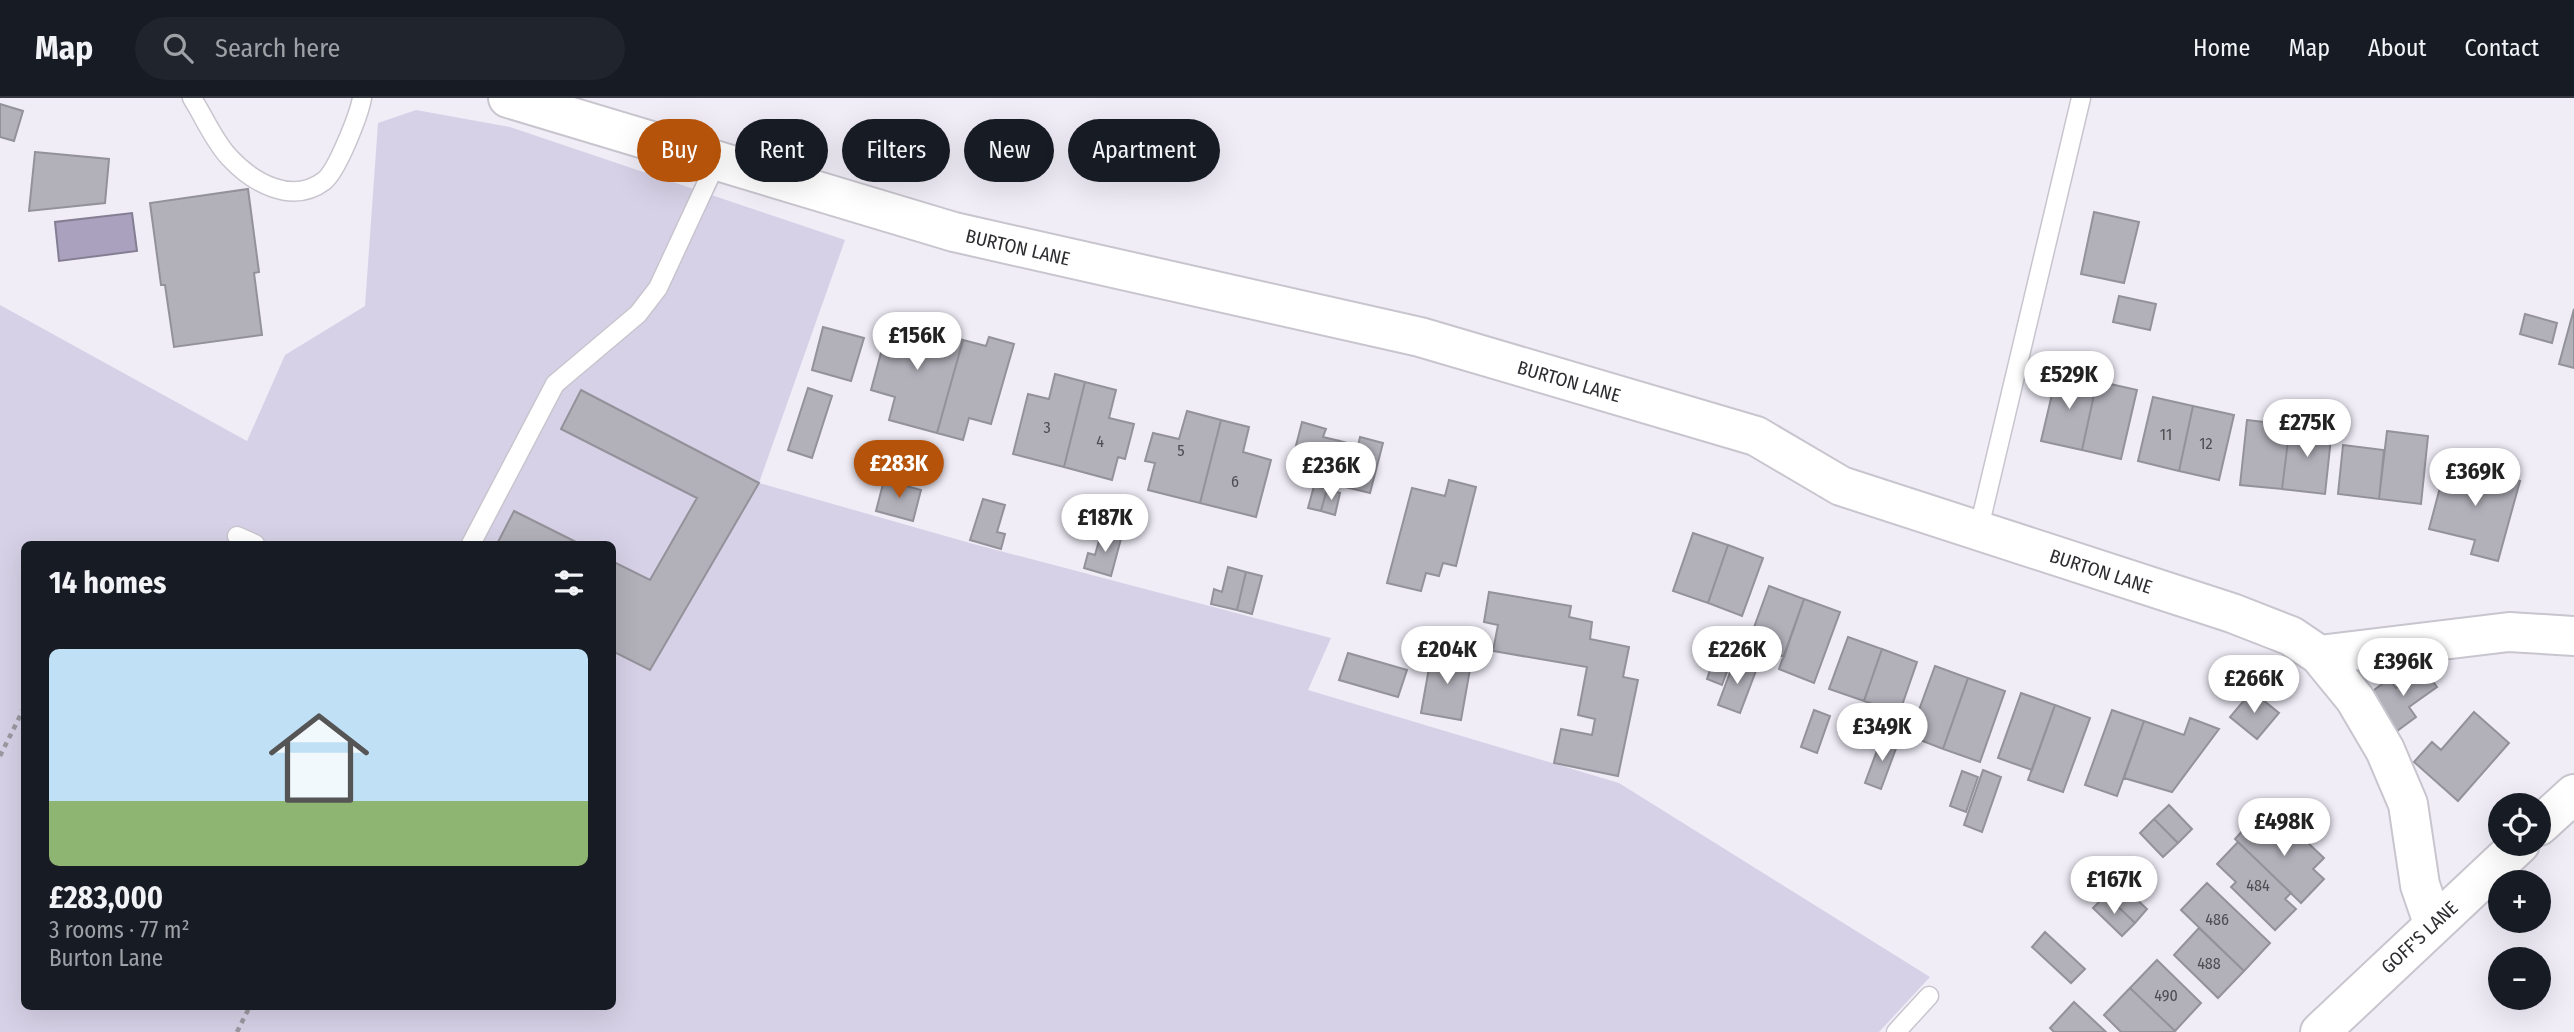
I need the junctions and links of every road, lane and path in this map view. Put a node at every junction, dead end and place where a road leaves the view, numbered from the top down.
1 (192, 98) edge
2 (362, 98) edge
3 (508, 98) edge
4 (2081, 98) edge
5 (637, 137) edge
6 (721, 162) edge
7 (707, 182) edge
8 (1978, 532) junction
9 (237, 536) dead end
10 (248, 541) edge
11 (473, 541) edge
12 (2574, 636) edge
13 (2319, 655) junction
14 (21, 714) edge
15 (0, 756) edge
16 (2574, 794) edge
17 (2551, 815) edge
18 (2507, 856) edge
19 (2433, 923) junction
20 (1929, 996) dead end
21 (248, 1010) edge
22 (237, 1032) edge
23 (1896, 1032) edge
24 (2320, 1032) edge

1 - 2 lane
3 - 5 street, BURTON LANE
4 - 8 lane
6 - 8 street, BURTON LANE
7 - 11 lane
8 - 13 street, BURTON LANE
9 - 10 lane
12 - 13 street
13 - 19 street, BURTON LANE
14 - 15 path
16 - 17 street
18 - 19 street, GOFF'S LANE
19 - 24 street, GOFF'S LANE
20 - 23 lane
21 - 22 path

